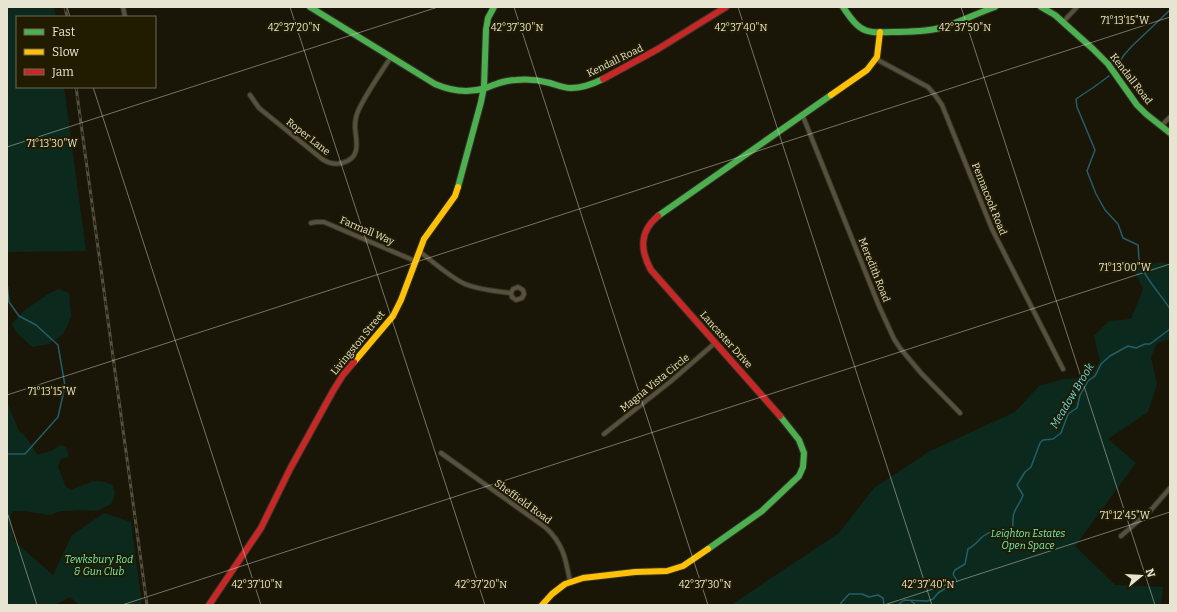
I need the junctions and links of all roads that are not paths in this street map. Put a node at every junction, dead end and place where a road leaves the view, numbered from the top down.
1 (310, 7) edge
2 (494, 7) edge
3 (726, 7) edge
4 (843, 7) edge
5 (995, 7) edge
6 (1041, 7) edge
7 (1076, 7) edge
8 (1063, 22) junction
9 (880, 32) junction
10 (391, 57) junction
11 (876, 59) junction
12 (484, 88) junction
13 (250, 95) dead end
14 (802, 114) junction
15 (1170, 117) edge
16 (1162, 126) junction
17 (1170, 132) edge
18 (311, 223) dead end
19 (419, 251) junction
20 (415, 261) junction
21 (511, 293) dead end
22 (715, 343) junction
23 (1063, 369) dead end
24 (960, 413) dead end
25 (604, 434) dead end
26 (441, 453) dead end
27 (1170, 488) edge
28 (1121, 536) dead end
29 (570, 582) junction
30 (209, 605) edge
31 (542, 605) edge

1 - 10 street, Kendall Road
2 - 12 street, Livingston Street
3 - 12 street, Kendall Road
4 - 9 street
5 - 9 street
6 - 8 street, Kendall Road
7 - 8 street
8 - 16 street, Kendall Road
9 - 11 street
10 - 12 street, Kendall Road
10 - 13 street, Roper Lane
11 - 14 street, Lancaster Drive
11 - 23 street, Pennacook Road
12 - 19 street, Livingston Street
14 - 22 street, Lancaster Drive
14 - 24 street, Meredith Road
15 - 16 street
16 - 17 street, Kendall Road
18 - 20 street, Farmall Way
19 - 20 street, Livingston Street
19 - 21 street
20 - 30 street, Livingston Street
22 - 25 street, Magna Vista Circle
22 - 29 street, Lancaster Drive
26 - 29 street, Sheffield Road
27 - 28 street
29 - 31 street, Lancaster Drive

